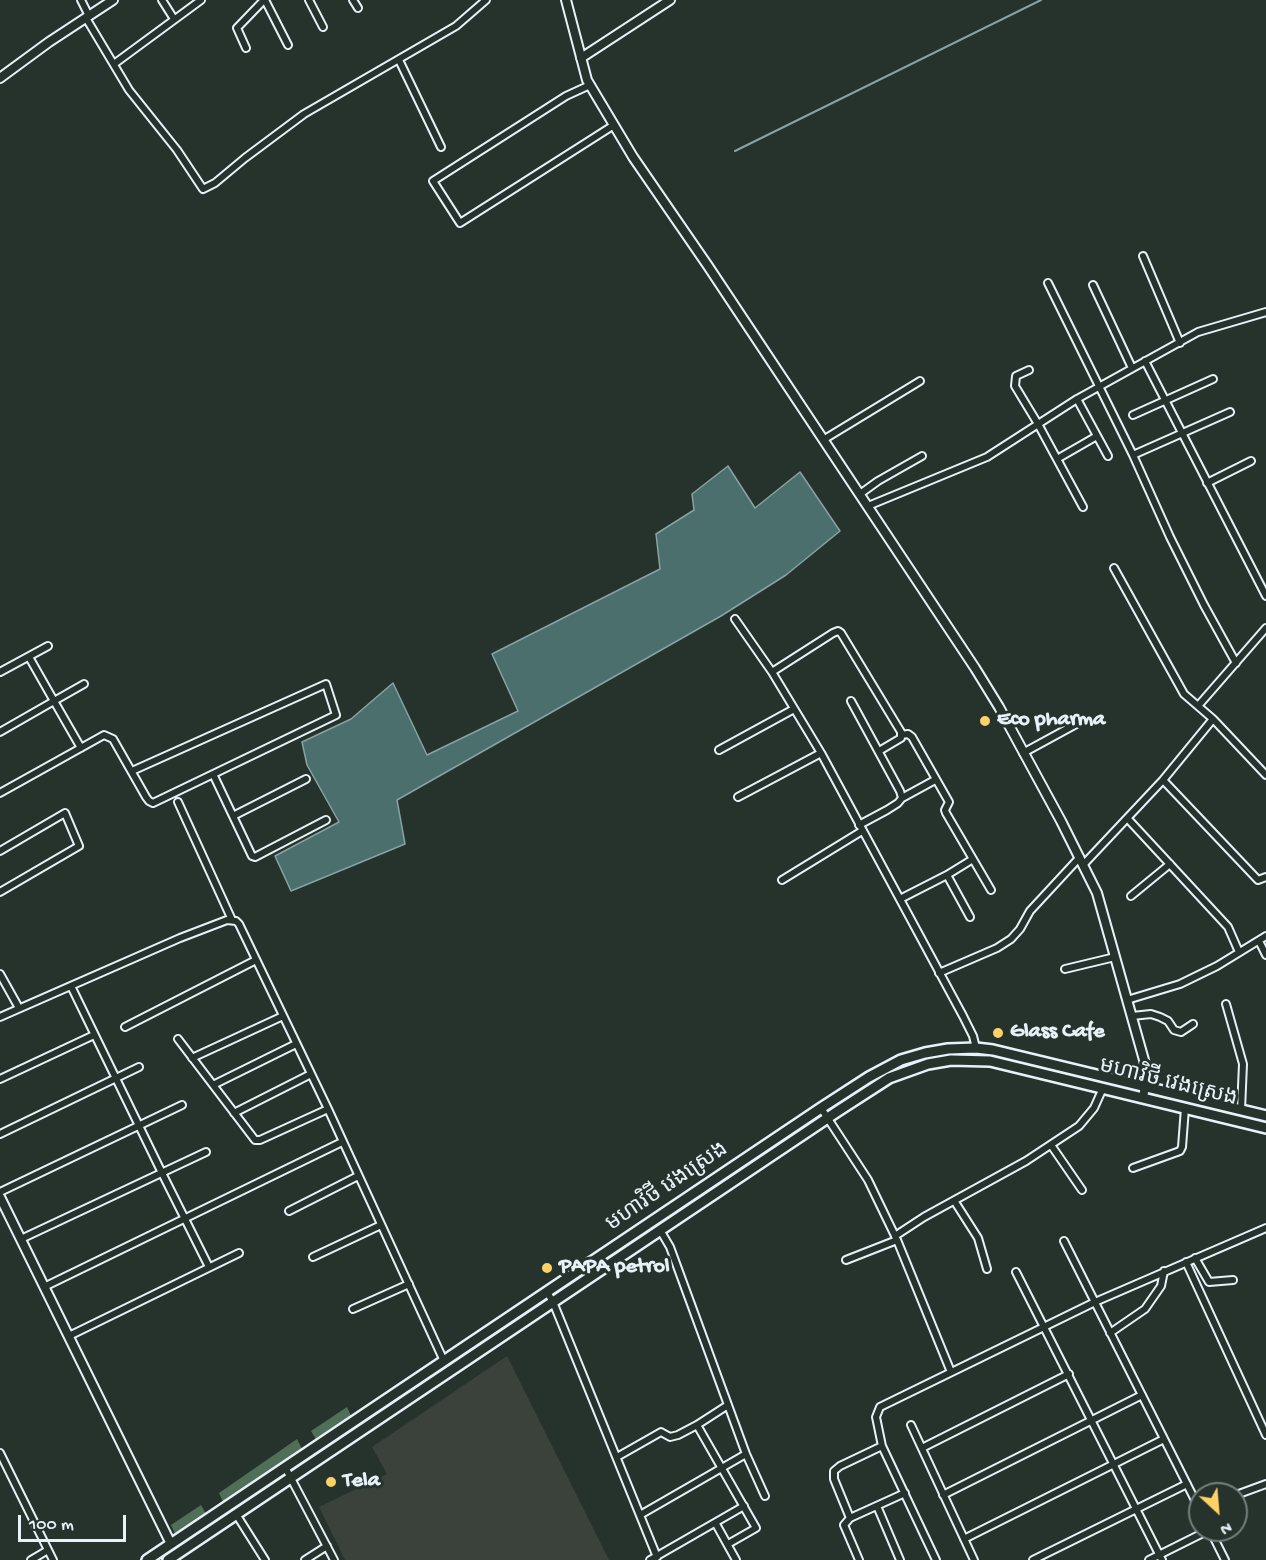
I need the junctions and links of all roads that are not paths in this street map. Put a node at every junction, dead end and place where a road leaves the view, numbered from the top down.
1 (81, 0) edge
2 (113, 0) edge
3 (162, 0) edge
4 (201, 0) edge
5 (264, 0) edge
6 (309, 0) edge
7 (353, 0) edge
8 (486, 0) edge
9 (566, 0) edge
10 (670, 0) edge
11 (358, 8) dead end
12 (88, 17) junction
13 (174, 19) junction
14 (323, 27) dead end
15 (288, 45) dead end
16 (246, 48) dead end
17 (581, 58) junction
18 (399, 60) junction
19 (114, 64) junction
20 (0, 78) edge
21 (590, 85) junction
22 (614, 125) junction
23 (441, 147) dead end
24 (1143, 256) dead end
25 (1048, 283) dead end
26 (1093, 285) dead end
27 (1266, 312) edge
28 (1180, 343) junction
29 (1145, 361) junction
30 (1132, 368) junction
31 (1029, 370) dead end
32 (1213, 379) dead end
33 (920, 381) dead end
34 (1099, 386) junction
35 (1077, 399) junction
36 (1165, 399) junction
37 (1230, 412) dead end
38 (1132, 415) dead end
39 (1038, 424) junction
40 (1182, 434) junction
41 (1097, 436) junction
42 (823, 440) junction
43 (1133, 455) junction
44 (922, 456) dead end
45 (1108, 456) dead end
46 (1057, 459) junction
47 (1251, 461) dead end
48 (1207, 483) junction
49 (860, 494) junction
50 (868, 506) junction
51 (1083, 507) dead end
52 (1114, 568) dead end
53 (1266, 596) edge
54 (735, 619) dead end
55 (1266, 628) edge
56 (48, 646) dead end
57 (28, 657) junction
58 (1236, 663) junction
59 (0, 672) edge
60 (772, 672) junction
61 (84, 684) dead end
62 (54, 701) junction
63 (851, 701) dead end
64 (1198, 706) junction
65 (794, 709) junction
66 (1213, 719) junction
67 (1078, 723) dead end
68 (0, 732) edge
69 (901, 735) junction
70 (81, 748) junction
71 (719, 750) dead end
72 (879, 751) junction
73 (821, 753) junction
74 (1023, 753) junction
75 (132, 771) junction
76 (213, 774) junction
77 (1266, 775) edge
78 (306, 779) dead end
79 (935, 780) junction
80 (1163, 780) junction
81 (0, 793) edge
82 (738, 797) dead end
83 (902, 798) junction
84 (178, 802) dead end
85 (233, 816) junction
86 (1128, 819) junction
87 (326, 820) dead end
88 (861, 828) junction
89 (0, 851) edge
90 (973, 859) junction
91 (1081, 861) junction
92 (1170, 864) junction
93 (947, 875) junction
94 (1266, 877) edge
95 (782, 880) dead end
96 (991, 890) dead end
97 (0, 892) edge
98 (1131, 896) dead end
99 (900, 899) junction
100 (970, 917) dead end
101 (232, 920) junction
102 (1266, 936) edge
103 (1259, 941) junction
104 (1239, 952) junction
105 (1266, 956) edge
106 (1115, 957) junction
107 (256, 960) junction
108 (1065, 969) dead end
109 (939, 973) junction
110 (0, 974) edge
111 (71, 986) junction
112 (1126, 1000) junction
113 (1226, 1004) dead end
114 (19, 1008) junction
115 (283, 1016) junction
116 (1132, 1016) junction
117 (0, 1017) edge
118 (1193, 1024) dead end
119 (125, 1027) dead end
120 (94, 1035) junction
121 (178, 1039) dead end
122 (296, 1044) junction
123 (976, 1048) junction
124 (192, 1058) junction
125 (139, 1067) dead end
126 (311, 1074) junction
127 (115, 1078) junction
128 (0, 1079) edge
129 (213, 1085) junction
130 (1146, 1086) junction
131 (1103, 1088) junction
132 (1143, 1098) junction
133 (182, 1105) dead end
134 (821, 1108) junction
135 (1185, 1108) junction
136 (328, 1109) junction
137 (1241, 1110) junction
138 (234, 1113) junction
139 (1266, 1116) edge
140 (827, 1118) junction
141 (138, 1126) junction
142 (1266, 1128) edge
143 (0, 1134) edge
144 (342, 1142) junction
145 (1051, 1145) junction
146 (206, 1152) dead end
147 (1133, 1168) dead end
148 (162, 1173) junction
149 (358, 1176) junction
150 (1082, 1190) dead end
151 (0, 1192) edge
152 (0, 1197) edge
153 (955, 1202) junction
154 (289, 1211) dead end
155 (184, 1219) junction
156 (381, 1226) junction
157 (1266, 1228) edge
158 (660, 1230) junction
159 (896, 1238) junction
160 (21, 1239) junction
161 (1064, 1241) dead end
162 (239, 1253) dead end
163 (313, 1257) dead end
164 (1195, 1258) junction
165 (846, 1260) dead end
166 (1186, 1262) junction
167 (209, 1267) junction
168 (987, 1269) dead end
169 (1164, 1271) junction
170 (1016, 1272) dead end
171 (1233, 1280) dead end
172 (409, 1284) junction
173 (44, 1287) junction
174 (547, 1292) junction
175 (553, 1302) junction
176 (1095, 1302) junction
177 (353, 1309) dead end
178 (1044, 1326) junction
179 (1110, 1333) junction
180 (69, 1336) junction
181 (444, 1361) junction
182 (951, 1372) junction
183 (1069, 1374) junction
184 (1142, 1395) junction
185 (385, 1400) junction
186 (728, 1405) junction
187 (392, 1410) junction
188 (1092, 1420) junction
189 (697, 1425) junction
190 (911, 1425) dead end
191 (1266, 1435) edge
192 (1164, 1439) junction
193 (882, 1446) junction
194 (922, 1448) junction
195 (0, 1453) edge
196 (746, 1454) junction
197 (617, 1457) junction
198 (1114, 1464) junction
199 (722, 1466) junction
200 (285, 1467) junction
201 (292, 1477) junction
202 (1187, 1484) joint
203 (1266, 1484) edge
204 (1248, 1491) edge
205 (905, 1493) junction
206 (944, 1495) junction
207 (765, 1496) dead end
208 (744, 1506) junction
209 (877, 1506) junction
210 (1137, 1509) junction
211 (236, 1515) junction
212 (640, 1515) junction
213 (850, 1518) junction
214 (716, 1524) junction
215 (964, 1539) junction
216 (1189, 1542) edge
217 (1216, 1542) edge
218 (171, 1544) junction
219 (728, 1544) junction
220 (327, 1546) junction
221 (48, 1550) junction
222 (657, 1557) junction
223 (1160, 1558) edge
224 (31, 1560) edge
225 (53, 1560) edge
226 (147, 1560) edge
227 (168, 1560) edge
228 (266, 1560) edge
229 (305, 1560) edge
230 (334, 1560) edge
231 (650, 1560) edge
232 (736, 1560) edge
233 (859, 1560) edge
234 (900, 1560) edge
235 (936, 1560) edge
236 (974, 1560) edge
237 (1033, 1560) edge
238 (1149, 1560) edge
239 (1225, 1560) edge

1 - 12 street
2 - 12 street
3 - 13 street
4 - 13 street
5 - 15 street
5 - 16 street
6 - 14 street
7 - 11 street
8 - 18 street
9 - 17 street
10 - 17 street
12 - 19 street
12 - 20 street
13 - 19 street
17 - 21 street
18 - 19 street
18 - 23 street
21 - 22 street
21 - 22 street
22 - 42 street
24 - 28 street
25 - 34 street
26 - 30 street
27 - 28 street
28 - 29 street
29 - 30 street
29 - 36 street
30 - 34 street
31 - 39 street
32 - 36 street
33 - 42 street
34 - 35 street
34 - 43 street
35 - 39 street
35 - 41 street
36 - 38 street
36 - 40 street
37 - 40 street
39 - 46 street
39 - 50 street
40 - 43 street
40 - 48 street
41 - 45 street
41 - 46 street
42 - 49 street
43 - 58 street
44 - 49 street
46 - 51 street
47 - 48 street
48 - 53 street
49 - 50 street
50 - 74 street
52 - 64 street
54 - 60 street
55 - 58 street
56 - 57 street
57 - 59 street
57 - 62 street
58 - 64 street
60 - 65 street
60 - 69 street
61 - 62 street
62 - 68 street
62 - 70 street
63 - 72 street
64 - 66 street
65 - 71 street
65 - 73 street
66 - 77 street
66 - 80 street
67 - 74 street
69 - 72 street
69 - 79 street
70 - 75 street
70 - 81 street
72 - 83 street
73 - 82 street
73 - 88 street
74 - 91 street
75 - 76 street
75 - 76 street
76 - 85 street
78 - 85 street
79 - 83 street
79 - 90 street
80 - 86 street
80 - 94 street
83 - 88 street
84 - 101 street
85 - 87 street
86 - 91 street
86 - 92 street
88 - 95 street
88 - 99 street
89 - 97 street
90 - 93 street
90 - 96 street
91 - 106 street
91 - 109 street
92 - 98 street
92 - 104 street
93 - 99 street
93 - 100 street
99 - 109 street
101 - 107 street
101 - 111 street
102 - 103 street
103 - 104 street
103 - 105 street
104 - 112 street
106 - 108 street
106 - 112 street
107 - 115 street
107 - 119 street
109 - 123 street
110 - 114 street
111 - 114 street
111 - 120 street
112 - 116 street
113 - 137 street
114 - 117 street
115 - 122 street
115 - 124 street
116 - 118 street
116 - 130 street
120 - 127 street
120 - 128 street
121 - 124 street
122 - 126 street
122 - 129 street
123 - 130 main road, មហាវិថី វេងស្រេង
123 - 134 main road, មហាវិថី វេងស្រេង
124 - 129 street
125 - 127 street
126 - 136 street
126 - 138 street
127 - 141 street
127 - 143 street
129 - 138 street
130 - 132 street
130 - 137 main road, មហាវិថី វេងស្រេង
131 - 132 main road, មហាវិថី វេងស្រេង
131 - 140 main road, មហាវិថី វេងស្រេង
131 - 145 street
132 - 135 main road, មហាវិថី វេងស្រេង
133 - 141 street
134 - 140 street
134 - 174 main road, មហាវិថី វេងស្រេង
135 - 142 main road, មហាវិថី វេងស្រេង
135 - 147 street
136 - 138 street
136 - 144 street
137 - 139 main road, មហាវិថី វេងស្រេង
140 - 158 main road, មហាវិថី វេងស្រេង
140 - 159 street
141 - 148 street
141 - 151 street
144 - 149 street
144 - 155 street
145 - 150 street
145 - 153 street
146 - 148 street
148 - 155 street
148 - 160 street
149 - 154 street
149 - 156 street
152 - 160 street
153 - 159 street
153 - 168 street
155 - 167 street
155 - 173 street
156 - 163 street
156 - 172 street
157 - 164 street
158 - 175 main road, មហាវិថី វេងស្រេង
158 - 186 street
159 - 165 street
159 - 182 street
160 - 173 street
161 - 176 street
162 - 167 street
164 - 166 street
164 - 171 street
166 - 169 street
166 - 191 street
167 - 180 street
169 - 176 street
169 - 179 street
170 - 178 street
172 - 177 street
172 - 181 street
173 - 180 street
174 - 175 street
174 - 181 main road, មហាវិថី វេងស្រេង
175 - 187 main road, មហាវិថី វេងស្រេង
175 - 197 street
176 - 178 street
176 - 179 street
178 - 182 street
178 - 183 street
179 - 184 street
180 - 218 street
181 - 185 main road, មហាវិថី វេងស្រេង
182 - 193 street
183 - 188 street
183 - 194 street
184 - 188 street
184 - 192 street
185 - 187 main road
185 - 200 main road, មហាវិថី វេងស្រេង
186 - 189 street
186 - 196 street
187 - 201 main road, មហាវិថី វេងស្រេង
188 - 198 street
188 - 206 street
189 - 197 street
189 - 199 street
190 - 194 street
192 - 198 street
192 - 202 street
193 - 205 street
193 - 213 street
194 - 206 street
195 - 221 street
196 - 199 street
196 - 207 street
197 - 212 street
198 - 210 street
198 - 215 street
199 - 208 street
199 - 212 street
200 - 201 street
200 - 218 main road, មហាវិថី វេងស្រេង
201 - 211 main road, មហាវិថី វេងស្រេង
201 - 220 street
202 - 210 street
203 - 204 street
205 - 209 street
205 - 235 street
206 - 215 street
208 - 214 street
208 - 219 street
209 - 213 street
209 - 234 street
210 - 223 street
210 - 237 street
211 - 227 main road, មហាវិថី វេងស្រេង
211 - 228 street
212 - 222 street
213 - 233 street
214 - 219 street
214 - 222 street
215 - 236 street
216 - 223 street
217 - 239 street
218 - 226 main road, មហាវិថី វេងស្រេង
219 - 232 street
220 - 229 street
220 - 230 street
221 - 224 street
221 - 225 street
222 - 231 street
223 - 238 street

